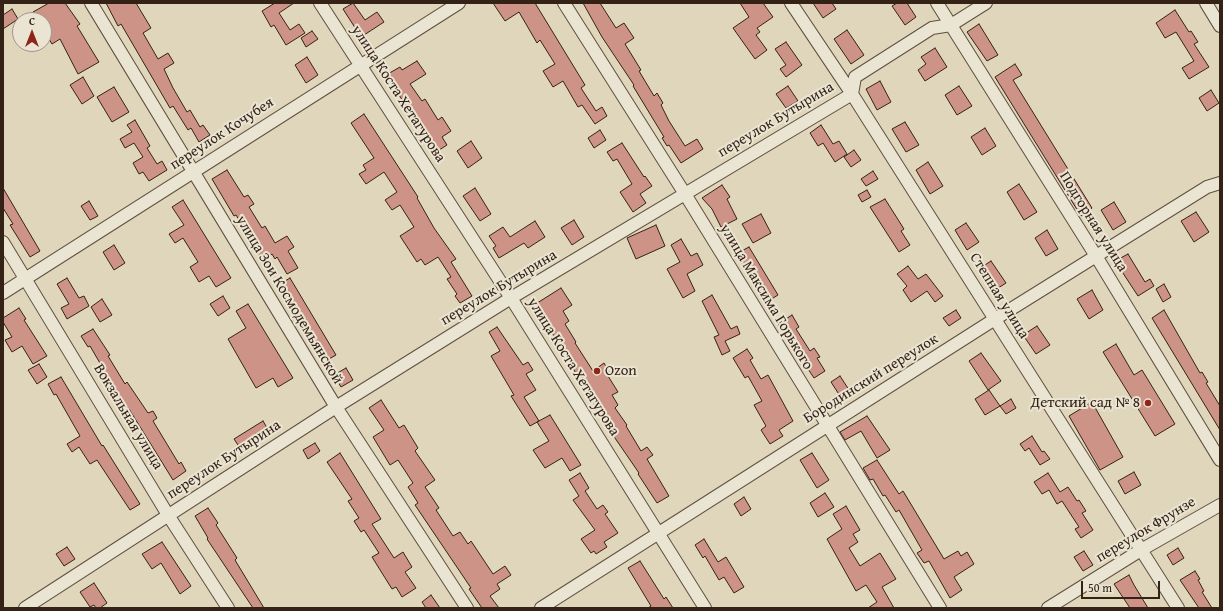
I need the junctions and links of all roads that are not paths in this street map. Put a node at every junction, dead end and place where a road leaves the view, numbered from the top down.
1 (92, 3) edge
2 (320, 3) edge
3 (459, 3) edge
4 (564, 3) edge
5 (791, 3) edge
6 (937, 3) edge
7 (986, 3) edge
8 (1206, 3) edge
9 (951, 25) junction
10 (1220, 26) edge
11 (359, 64) junction
12 (852, 94) junction
13 (193, 172) junction
14 (1220, 183) edge
15 (685, 194) junction
16 (3, 242) edge
17 (1096, 256) junction
18 (25, 278) junction
19 (3, 293) edge
20 (511, 298) junction
21 (995, 319) junction
22 (336, 407) junction
23 (826, 426) junction
24 (1220, 460) edge
25 (1220, 505) edge
26 (168, 515) junction
27 (659, 534) junction
28 (1141, 550) junction
29 (25, 608) edge
30 (228, 608) edge
31 (467, 608) edge
32 (541, 608) edge
33 (704, 608) edge
34 (940, 608) edge
35 (1048, 608) edge
36 (1178, 608) edge

1 - 13 street, улица Зои Космодемьянской
2 - 11 street, улица Коста Хетагурова
3 - 11 street, переулок Кочубея
4 - 15 street, улица Максима Горького
5 - 12 street, Степная улица
6 - 9 street, Подгорная улица
7 - 9 street, переулок Бутырина
8 - 10 street
9 - 12 street, переулок Бутырина
9 - 17 street, Подгорная улица
11 - 13 street, переулок Кочубея
11 - 20 street, улица Коста Хетагурова
12 - 15 street, переулок Бутырина
12 - 21 street, Степная улица
13 - 18 street, переулок Кочубея
13 - 22 street, улица Зои Космодемьянской
14 - 17 street, Бородинский переулок
15 - 20 street, переулок Бутырина
15 - 23 street, улица Максима Горького
16 - 18 street, Вокзальная улица
17 - 21 street, Бородинский переулок
17 - 24 street, Подгорная улица
18 - 19 street, переулок Кочубея
18 - 26 street, Вокзальная улица
20 - 22 street, переулок Бутырина
20 - 27 street, улица Коста Хетагурова
21 - 23 street, Бородинский переулок
21 - 28 street, Степная улица
22 - 26 street, переулок Бутырина
22 - 31 street, улица Зои Космодемьянской
23 - 27 street, Бородинский переулок
23 - 34 street, улица Максима Горького
25 - 28 street, переулок Фрунзе
26 - 29 street, переулок Бутырина
26 - 30 street, Вокзальная улица
27 - 32 street, Бородинский переулок
27 - 33 street, улица Коста Хетагурова
28 - 35 street, переулок Фрунзе
28 - 36 street, Степная улица

